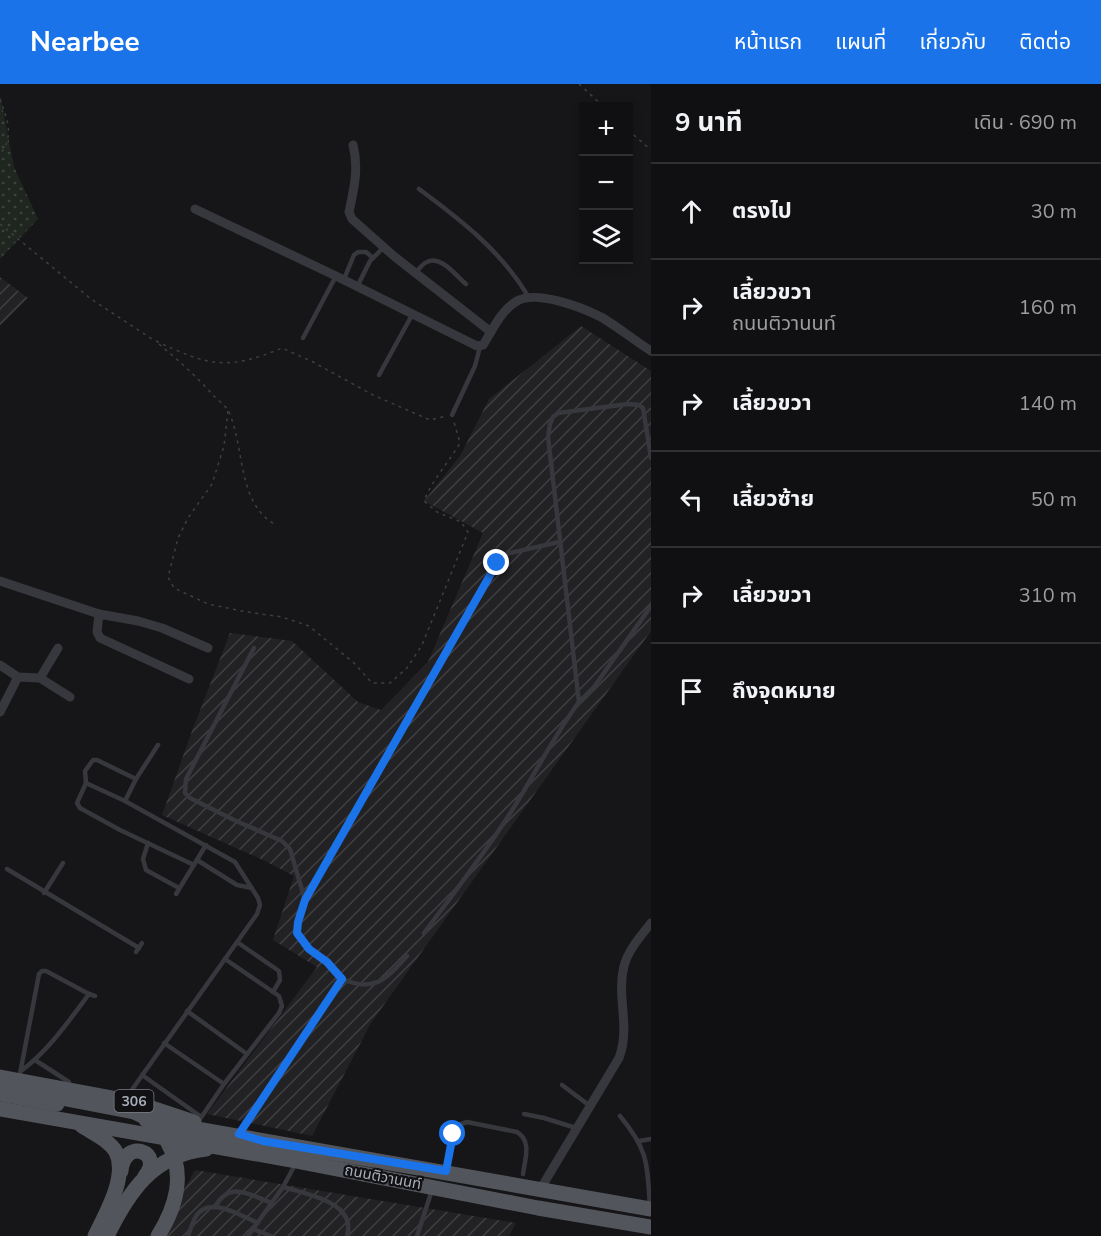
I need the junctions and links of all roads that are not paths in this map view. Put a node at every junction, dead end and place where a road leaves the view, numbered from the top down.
1 (353, 145) dead end
2 (419, 189) dead end
3 (195, 209) dead end
4 (384, 247) junction
5 (373, 258) junction
6 (415, 273) junction
7 (340, 278) junction
8 (466, 284) dead end
9 (357, 287) junction
10 (528, 296) junction
11 (412, 315) junction
12 (491, 332) junction
13 (303, 338) dead end
14 (480, 347) junction
15 (651, 351) edge
16 (379, 375) dead end
17 (452, 415) road end
18 (651, 458) edge
19 (559, 542) junction
20 (0, 581) edge
21 (651, 606) edge
22 (99, 614) junction
23 (58, 648) dead end
24 (208, 648) dead end
25 (254, 648) dead end
26 (0, 665) edge
27 (18, 677) junction
28 (40, 678) junction
29 (189, 679) dead end
30 (70, 698) dead end
31 (579, 702) junction
32 (0, 712) edge
33 (158, 746) dead end
34 (136, 779) junction
35 (86, 783) junction
36 (125, 801) junction
37 (148, 843) junction
38 (206, 845) junction
39 (195, 862) junction
40 (63, 863) dead end
41 (7, 869) dead end
42 (179, 888) junction
43 (252, 888) junction
44 (44, 893) junction
45 (176, 894) dead end
46 (305, 900) junction
47 (650, 927) edge
48 (424, 933) dead end
49 (237, 942) junction
50 (142, 943) dead end
51 (407, 956) dead end
52 (225, 959) junction
53 (342, 979) junction
54 (273, 992) junction
55 (89, 994) junction
56 (95, 996) dead end
57 (187, 1011) junction
58 (164, 1043) junction
59 (248, 1054) junction
60 (35, 1060) junction
61 (20, 1075) junction
62 (142, 1075) junction
63 (0, 1077) edge
64 (69, 1082) dead end
65 (224, 1084) junction
66 (562, 1085) dead end
67 (0, 1086) edge
68 (0, 1094) edge
69 (124, 1100) junction
70 (590, 1106) junction
71 (0, 1111) edge
72 (524, 1114) dead end
73 (620, 1116) dead end
74 (199, 1120) junction
75 (75, 1122) junction
76 (576, 1128) junction
77 (239, 1134) junction
78 (651, 1139) edge
79 (263, 1141) junction
80 (639, 1141) junction
81 (221, 1148) junction
82 (297, 1161) junction
83 (446, 1171) junction
84 (121, 1174) junction
85 (523, 1174) dead end
86 (145, 1176) junction
87 (283, 1187) junction
88 (432, 1187) junction
89 (541, 1188) junction
90 (650, 1202) edge
91 (272, 1203) junction
92 (215, 1207) junction
93 (537, 1208) junction
94 (258, 1223) junction
95 (651, 1227) edge
96 (253, 1229) junction
97 (95, 1236) edge
98 (107, 1236) edge
99 (158, 1236) edge
100 (188, 1236) edge
101 (248, 1236) edge
102 (271, 1236) edge
103 (347, 1236) edge
104 (417, 1236) edge

1 - 4 street
2 - 10 lane
3 - 7 street
4 - 5 lane
4 - 6 street
5 - 7 lane
5 - 9 lane
6 - 8 lane
6 - 12 street
7 - 9 street
7 - 13 lane
9 - 11 street
10 - 12 street
10 - 15 street
11 - 14 street
11 - 16 lane
12 - 14 street
14 - 17 lane
18 - 19 lane
19 - 31 lane
19 - 46 lane
20 - 22 street
21 - 31 lane
22 - 24 street
22 - 29 street
23 - 28 street
25 - 46 lane
26 - 27 street
27 - 28 street
27 - 32 street
28 - 30 street
31 - 48 lane
33 - 34 lane
34 - 35 lane
34 - 36 lane
35 - 36 lane
35 - 37 lane
36 - 38 lane
37 - 39 lane
37 - 42 lane
38 - 39 lane
38 - 43 lane
39 - 42 lane
39 - 43 lane
40 - 44 lane
41 - 44 lane
42 - 45 lane
43 - 49 lane
44 - 50 lane
46 - 53 lane
47 - 70 street
49 - 52 lane
49 - 54 lane
51 - 53 lane
52 - 54 lane
52 - 57 lane
53 - 77 lane
54 - 59 lane
55 - 56 lane
55 - 60 lane
55 - 61 lane
57 - 58 lane
57 - 59 lane
58 - 62 lane
58 - 65 lane
59 - 65 lane
60 - 61 lane
60 - 64 lane
61 - 63 main road, ถนนติวานนท์ / 306
61 - 69 main road, ถนนติวานนท์ / 306
62 - 69 lane
62 - 74 lane
65 - 74 lane
66 - 70 lane
67 - 99 main road, bridge
68 - 79 main road, ถนนติวานนท์ / 306
69 - 74 main road, ถนนติวานนท์ / 306
70 - 76 street
71 - 75 main road, ถนนติวานนท์ / 306
72 - 76 lane
73 - 80 lane
74 - 77 main road, ถนนติวานนท์ / 306
75 - 81 main road, ถนนติวานนท์ / 306
75 - 84 main road
76 - 89 street
77 - 79 main road, ถนนติวานนท์ / 306
78 - 80 lane
79 - 83 main road, ถนนติวานนท์ / 306
80 - 90 lane
81 - 82 main road, ถนนติวานนท์ / 306
81 - 86 main road
82 - 87 lane
82 - 88 main road, ถนนติวานนท์ / 306
83 - 85 lane
83 - 89 main road, ถนนติวานนท์ / 306
84 - 86 main road
84 - 97 main road
86 - 98 main road
87 - 91 lane
87 - 103 lane
88 - 93 main road, ถนนติวานนท์ / 306
88 - 104 lane
89 - 90 main road, ถนนติวานนท์ / 306
89 - 93 main road
91 - 92 lane
91 - 94 lane
92 - 94 lane
92 - 100 lane
93 - 95 main road, ถนนติวานนท์ / 306
94 - 96 lane
96 - 101 lane
96 - 102 lane

